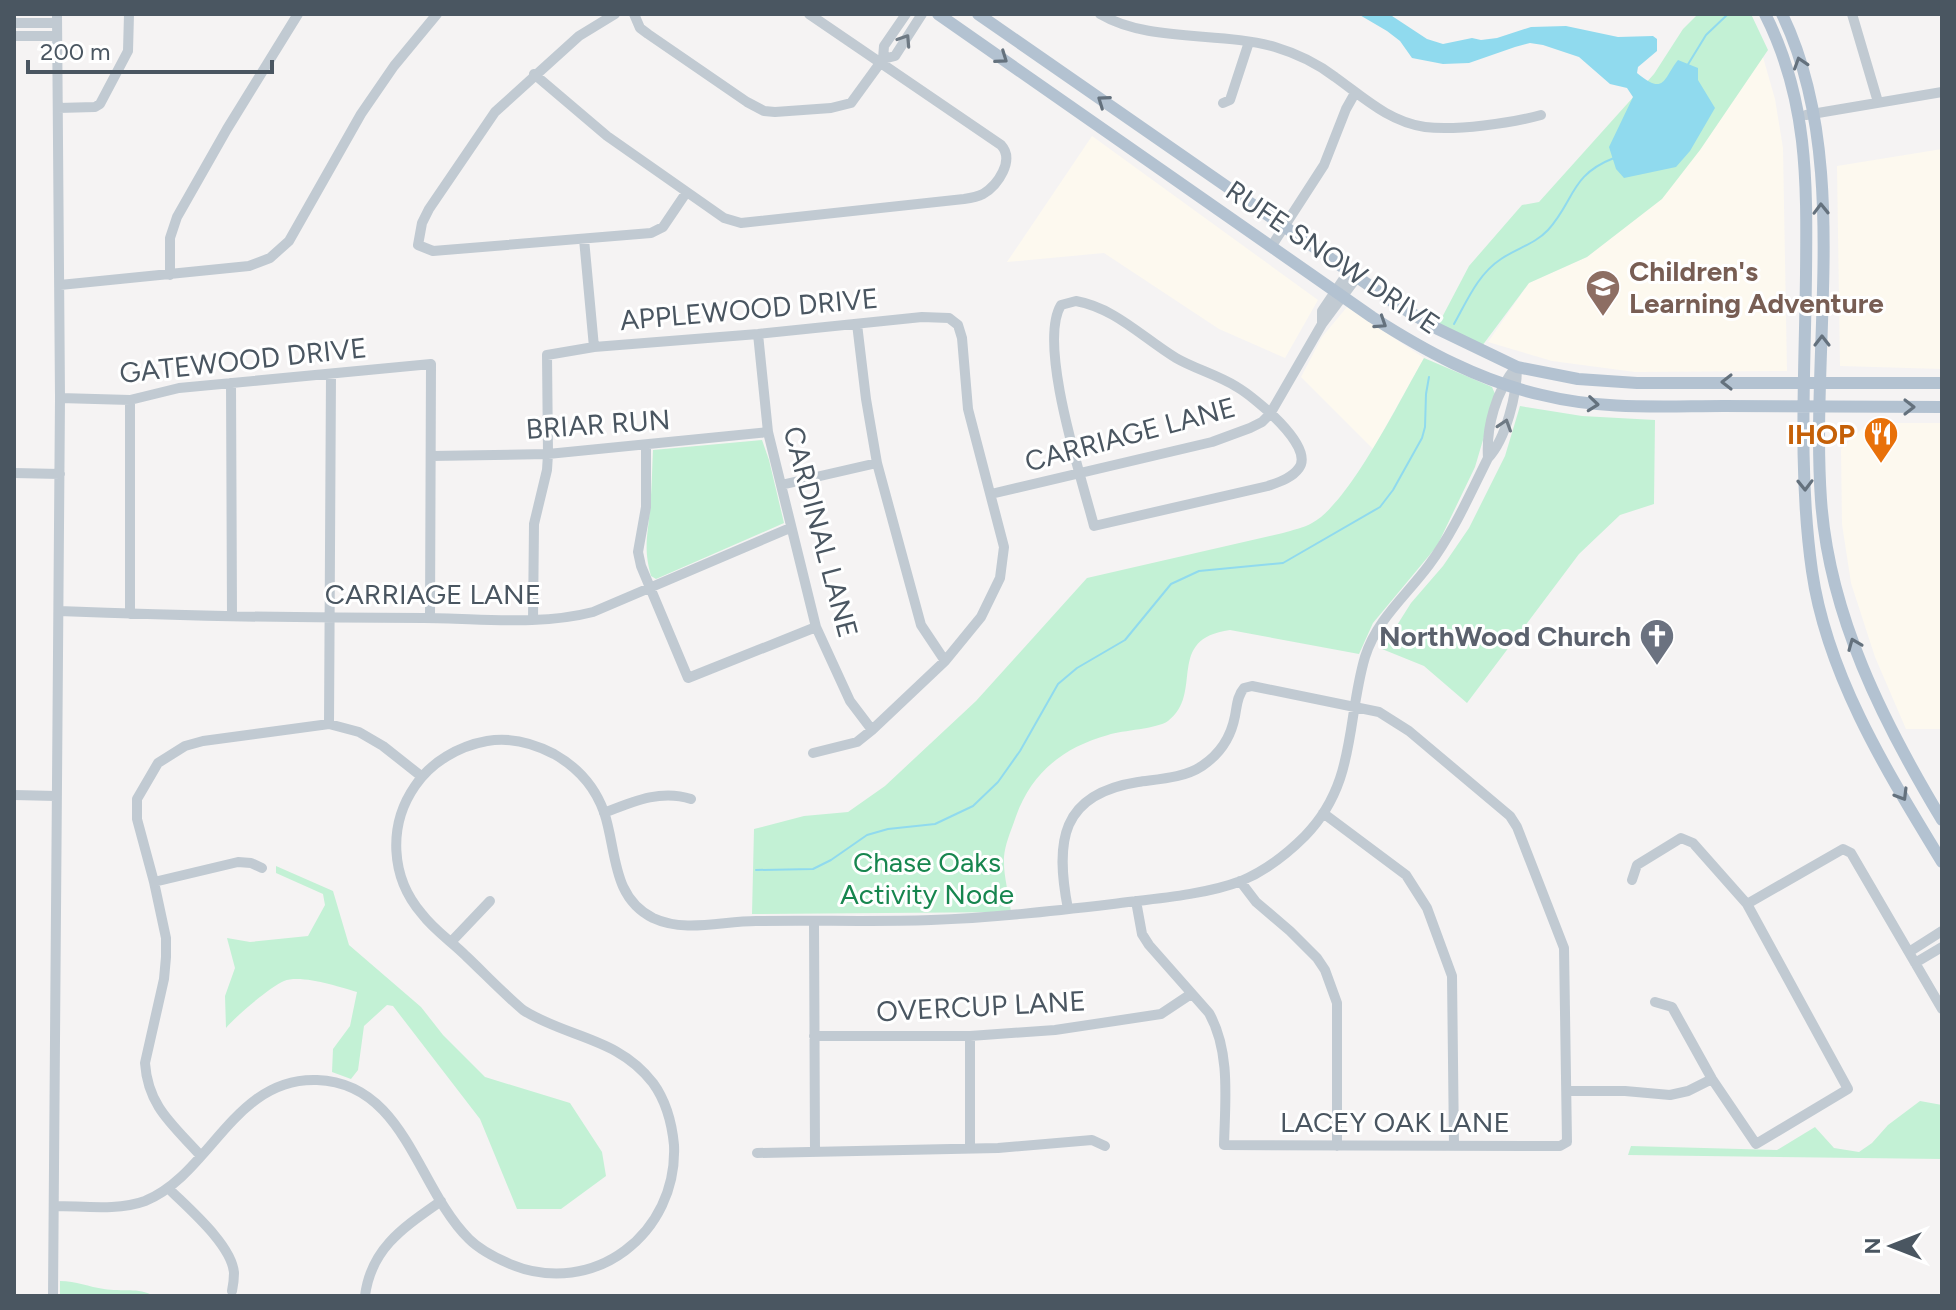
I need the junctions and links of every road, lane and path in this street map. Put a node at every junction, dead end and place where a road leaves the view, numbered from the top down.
1 (129, 14) edge
2 (298, 14) edge
3 (435, 14) edge
4 (615, 14) edge
5 (634, 14) edge
6 (906, 14) edge
7 (922, 14) edge
8 (938, 14) edge
9 (978, 14) edge
10 (1100, 14) edge
11 (1765, 14) edge
12 (1782, 14) edge
13 (1852, 14) edge
14 (812, 17) edge
15 (57, 18) edge
16 (14, 23) edge
17 (14, 36) edge
18 (57, 36) junction
19 (1249, 42) junction
20 (882, 61) junction
21 (534, 74) junction
22 (1942, 92) edge
23 (1355, 93) junction
24 (1878, 102) junction
25 (1223, 103) dead end
26 (58, 108) junction
27 (1814, 113) junction
28 (1541, 115) dead end
29 (1800, 116) junction
30 (1168, 145) junction
31 (1154, 164) junction
32 (686, 193) junction
33 (1284, 224) junction
34 (584, 239) junction
35 (1271, 247) junction
36 (1806, 254) junction
37 (1822, 255) junction
38 (1353, 274) junction
39 (170, 275) junction
40 (60, 285) junction
41 (1339, 293) junction
42 (857, 324) junction
43 (758, 334) junction
44 (594, 347) junction
45 (1517, 367) junction
46 (331, 374) junction
47 (1805, 382) junction
48 (1821, 382) junction
49 (231, 383) junction
50 (1942, 383) edge
51 (1503, 384) junction
52 (1517, 388) junction
53 (60, 398) junction
54 (130, 400) junction
55 (1805, 407) junction
56 (1821, 407) junction
57 (1942, 407) edge
58 (1270, 414) junction
59 (768, 432) junction
60 (646, 445) junction
61 (548, 454) junction
62 (431, 456) junction
63 (1488, 458) junction
64 (877, 463) junction
65 (14, 473) edge
66 (1081, 473) junction
67 (60, 474) junction
68 (781, 485) junction
69 (991, 494) junction
70 (790, 528) junction
71 (650, 587) junction
72 (59, 611) junction
73 (130, 614) junction
74 (232, 615) junction
75 (332, 618) junction
76 (430, 618) junction
77 (533, 620) junction
78 (816, 627) junction
79 (945, 661) junction
80 (1357, 707) junction
81 (1885, 716) junction
82 (329, 724) junction
83 (1866, 725) junction
84 (872, 730) junction
85 (813, 753) dead end
86 (421, 776) junction
87 (14, 795) edge
88 (56, 796) junction
89 (691, 799) dead end
90 (604, 813) junction
91 (1323, 813) junction
92 (1942, 820) edge
93 (1942, 862) edge
94 (262, 868) dead end
95 (1632, 880) dead end
96 (1240, 881) junction
97 (154, 882) junction
98 (490, 901) dead end
99 (1136, 901) junction
100 (1747, 904) junction
101 (1068, 909) junction
102 (814, 921) junction
103 (1942, 931) edge
104 (451, 942) junction
105 (1942, 947) edge
106 (1909, 952) junction
107 (1915, 963) junction
108 (1191, 994) junction
109 (1655, 1002) dead end
110 (1942, 1009) edge
111 (814, 1036) junction
112 (970, 1036) junction
113 (1712, 1079) junction
114 (1567, 1091) junction
115 (1105, 1146) dead end
116 (1337, 1146) junction
117 (1454, 1146) junction
118 (970, 1148) junction
119 (815, 1151) junction
120 (757, 1153) dead end
121 (200, 1155) junction
122 (169, 1189) junction
123 (441, 1201) junction
124 (55, 1206) junction
125 (232, 1291) dead end
126 (53, 1296) edge
127 (365, 1296) edge

1 - 26 street
2 - 39 street
3 - 39 street
4 - 21 street
5 - 20 street
6 - 20 street
20 -> 7 street
8 -> 31 main road, RUFE SNOW DRIVE
30 -> 9 main road, RUFE SNOW DRIVE
10 - 19 street
11 - 29 main road
27 -> 12 main road
13 - 24 street
14 - 20 street
15 - 16 street
15 - 18 street
17 - 18 street
18 - 26 street
19 - 23 street
19 - 25 street
20 - 32 street
21 - 32 street
21 - 34 street
22 - 24 street
23 - 28 street
23 - 33 street
24 - 27 street
26 - 40 street
27 - 29 street
37 -> 27 main road
29 - 36 main road
30 - 31 main road
30 - 33 main road, RUFE SNOW DRIVE
31 - 35 main road, RUFE SNOW DRIVE
32 - 34 street
33 - 35 street
33 - 38 main road, RUFE SNOW DRIVE
34 - 44 street
35 - 41 main road, RUFE SNOW DRIVE
36 - 37 main road
36 - 47 main road
48 -> 37 main road
38 - 41 street, CARRIAGE LANE
38 - 45 main road, RUFE SNOW DRIVE
39 - 40 street
40 - 53 street
41 -> 51 main road, RUFE SNOW DRIVE
41 - 58 street, CARRIAGE LANE
42 - 43 street, APPLEWOOD DRIVE
42 - 64 street
42 - 69 street, APPLEWOOD DRIVE
43 - 44 street, APPLEWOOD DRIVE
43 - 59 street, CARDINAL LANE
44 - 61 street, APPLEWOOD DRIVE
47 -> 45 main road, RUFE SNOW DRIVE
45 - 51 street
45 - 52 street
46 - 49 street, GATEWOOD DRIVE
46 - 62 street, GATEWOOD DRIVE
46 - 75 street
47 - 48 main road, RUFE SNOW DRIVE
47 - 55 main road
48 - 50 main road, RUFE SNOW DRIVE
48 - 56 main road
49 - 54 street, GATEWOOD DRIVE
49 - 74 street
51 - 52 main road, RUFE SNOW DRIVE
51 - 63 street
52 -> 55 main road, RUFE SNOW DRIVE
63 -> 52 street
53 - 54 street, GATEWOOD DRIVE
53 - 67 street
54 - 73 street
55 - 56 main road, RUFE SNOW DRIVE
55 -> 83 main road
56 -> 57 main road, RUFE SNOW DRIVE
81 -> 56 main road
58 - 66 street, CARRIAGE LANE
58 - 66 street
58 - 66 street
59 - 60 street, BRIAR RUN
59 - 68 street, CARDINAL LANE
60 - 61 street, BRIAR RUN
60 - 71 street
61 - 62 street, BRIAR RUN
61 - 77 street
62 - 76 street
63 - 80 street
64 - 68 street
64 - 79 street
65 - 67 street
66 - 69 street, CARRIAGE LANE
67 - 72 street
68 - 70 street, CARDINAL LANE
69 - 79 street
70 - 71 street, CARRIAGE LANE
70 - 78 street, CARDINAL LANE
71 - 77 street, CARRIAGE LANE
71 - 78 street
72 - 73 street, CARRIAGE LANE
72 - 88 street
73 - 74 street, CARRIAGE LANE
74 - 75 street, CARRIAGE LANE
75 - 76 street, CARRIAGE LANE
75 - 82 street
76 - 77 street, CARRIAGE LANE
78 - 84 street, CARDINAL LANE
79 - 84 street
80 - 91 street
80 - 101 street
80 - 114 street
81 - 83 main road
81 - 92 main road
82 - 86 street
82 - 97 street
83 -> 93 main road
84 - 85 street
86 - 90 street
86 - 104 street
87 - 88 street
88 - 124 street
89 - 90 street
90 - 102 street
91 - 96 street
91 - 117 street
94 - 97 street
95 - 100 street
96 - 99 street
96 - 116 street
97 - 121 street
98 - 104 street
99 - 101 street
99 - 108 street
100 - 106 street
100 - 113 street
101 - 102 street
102 - 111 street
103 - 106 street
104 - 123 street
105 - 107 street
106 - 107 street
107 - 110 street
108 - 112 street, OVERCUP LANE
108 - 116 street, LACEY OAK LANE
109 - 113 street
111 - 112 street, OVERCUP LANE
111 - 119 street
112 - 118 street
113 - 114 street
114 - 117 street, LACEY OAK LANE
115 - 118 street
116 - 117 street, LACEY OAK LANE
118 - 119 street
119 - 120 street
121 - 122 street
121 - 123 street
122 - 124 street
122 - 125 street
123 - 127 street
124 - 126 street

